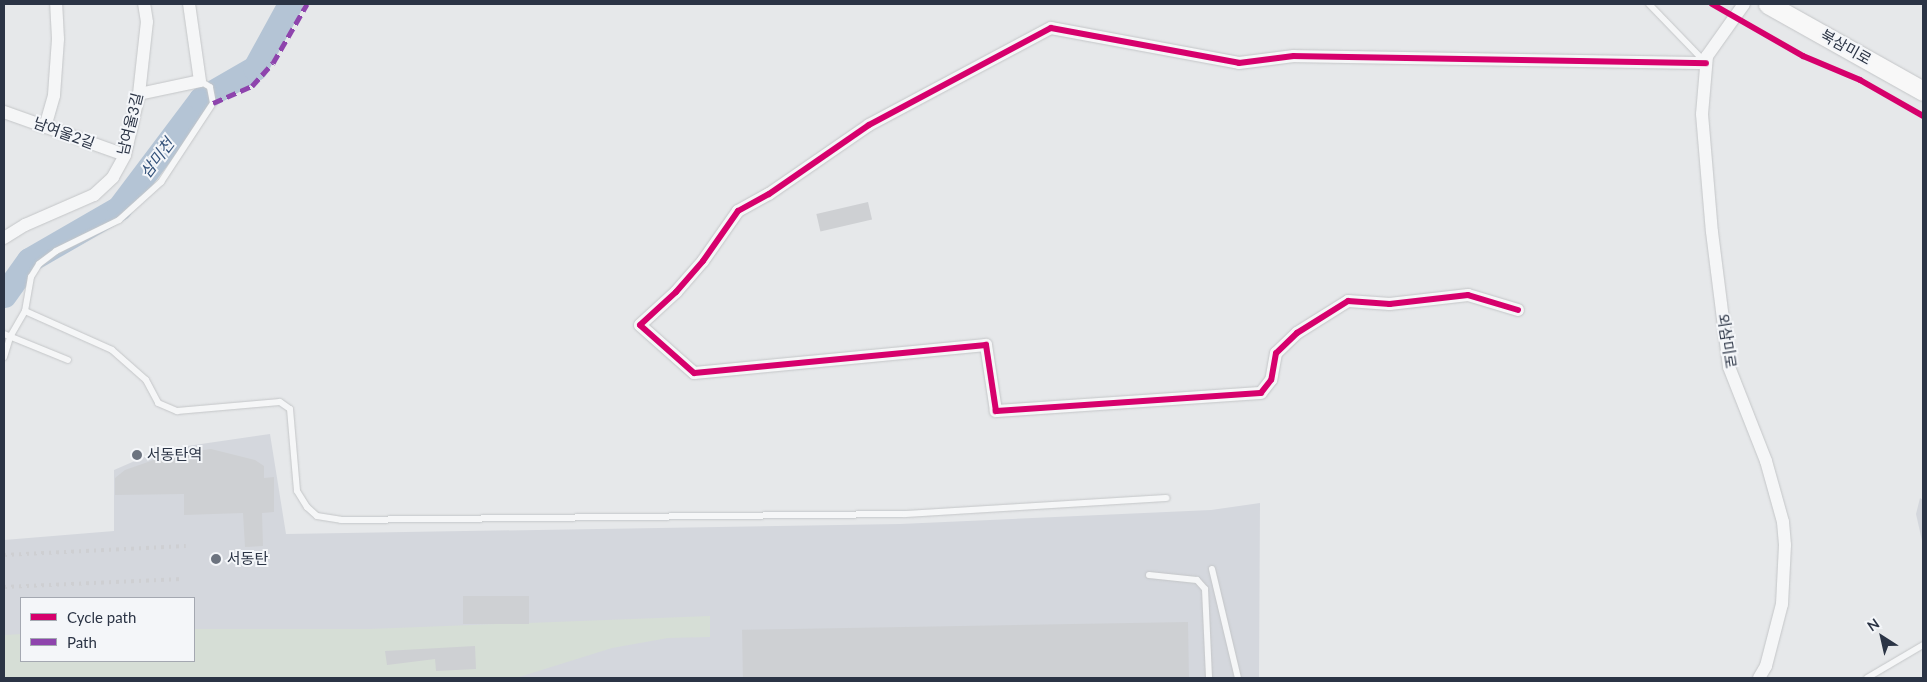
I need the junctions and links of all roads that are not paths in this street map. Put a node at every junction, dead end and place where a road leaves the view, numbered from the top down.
1 (56, 4) edge
2 (144, 4) edge
3 (189, 4) edge
4 (1649, 4) edge
5 (1744, 4) edge
6 (1768, 4) edge
7 (1706, 63) junction
8 (205, 84) junction
9 (1923, 91) edge
10 (139, 94) junction
11 (4, 112) edge
12 (45, 127) junction
13 (125, 155) junction
14 (4, 238) edge
15 (1518, 310) dead end
16 (25, 311) junction
17 (7, 336) edge
18 (4, 357) edge
19 (68, 360) dead end
20 (1167, 498) dead end
21 (1212, 569) dead end
22 (1149, 576) dead end
23 (1923, 644) edge
24 (1209, 678) edge
25 (1238, 678) edge
26 (1759, 678) edge
27 (1867, 678) edge

1 - 12 street
2 - 10 street, 남여울3길
3 - 8 street
4 - 7 lane
5 - 7 street, 외삼미로
6 - 9 street, 북삼미로
7 - 15 street
7 - 26 street, 외삼미로
8 - 10 street
8 - 16 lane
10 - 13 street, 남여울3길
11 - 12 street, 남여울2길
12 - 13 street, 남여울2길
13 - 14 street, 남여울3길
16 - 17 lane
16 - 20 lane
17 - 18 lane
17 - 19 lane
21 - 25 lane
22 - 24 lane
23 - 27 lane

